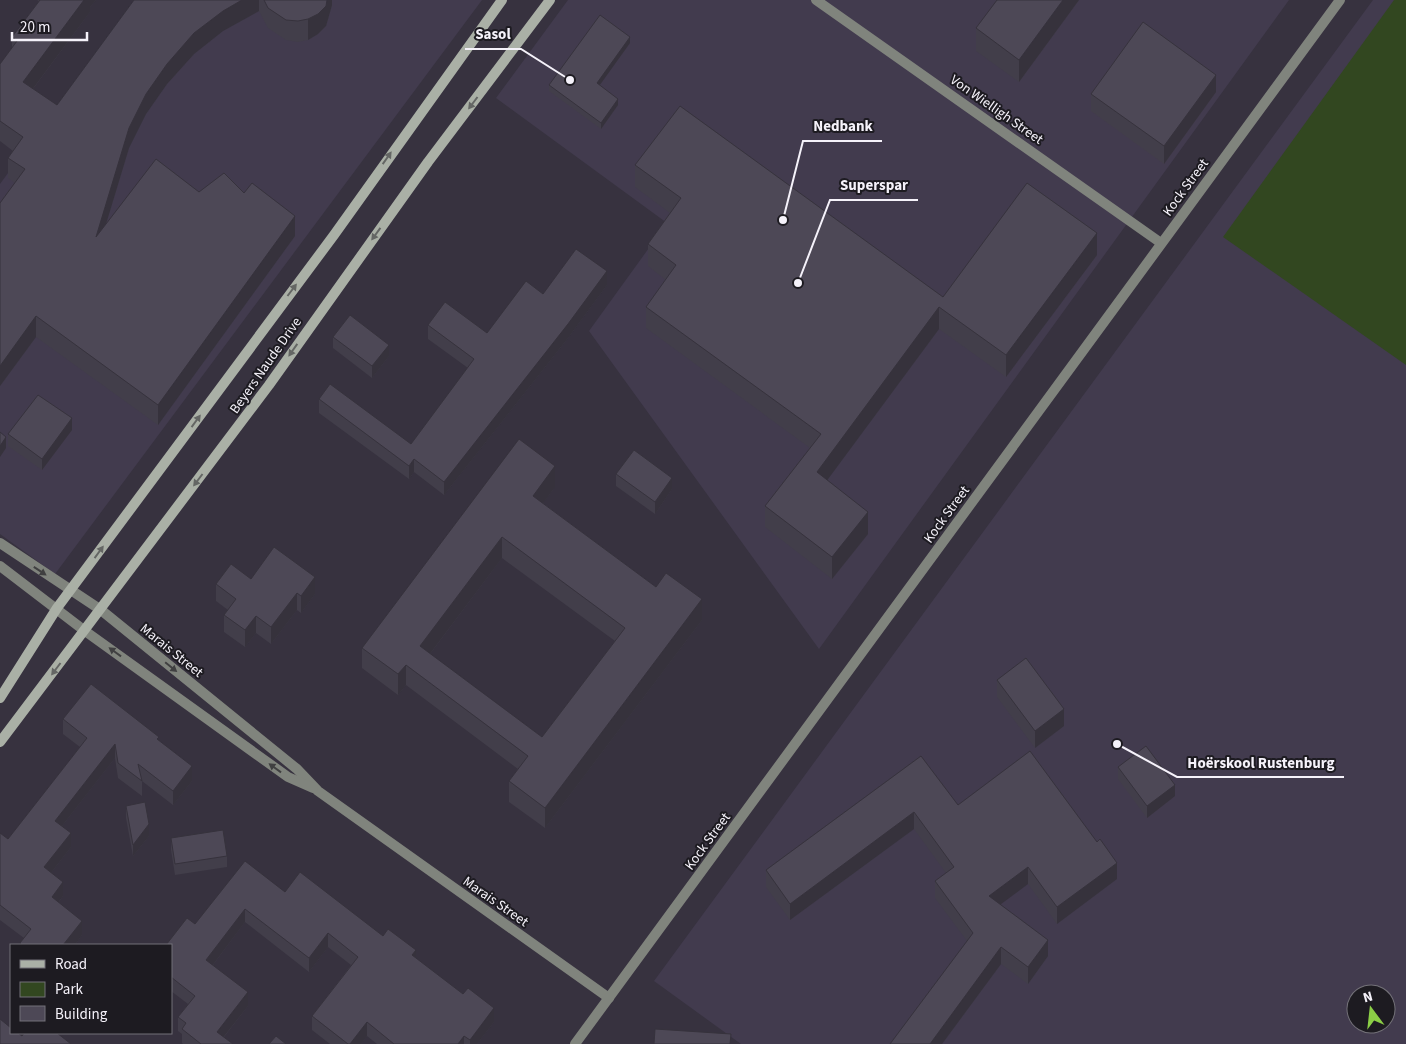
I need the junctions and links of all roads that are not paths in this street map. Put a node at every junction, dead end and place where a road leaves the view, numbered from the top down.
1 (502, 0) edge
2 (550, 0) edge
3 (816, 0) edge
4 (1340, 0) edge
5 (1161, 243) junction
6 (0, 544) edge
7 (0, 566) edge
8 (70, 591) junction
9 (57, 608) junction
10 (101, 610) junction
11 (85, 630) junction
12 (0, 698) edge
13 (0, 742) edge
14 (318, 791) junction
15 (609, 998) junction
16 (575, 1044) edge

8 -> 1 street, Beyers Naude Drive
2 -> 10 street, Beyers Naude Drive
3 - 5 street, Von Wielligh Street
4 - 5 street, Kock Street
5 - 15 street, Kock Street
6 -> 8 street, Marais Street
7 - 9 street, Marais Street
8 - 9 street, Beyers Naude Drive
8 - 10 street, Marais Street
9 - 11 street, Marais Street
9 - 12 street, Beyers Naude Drive
10 - 11 street, Beyers Naude Drive
10 -> 14 street, Marais Street
11 -> 13 street, Beyers Naude Drive
14 -> 11 street, Marais Street
14 - 15 street, Marais Street
15 - 16 street, Kock Street

